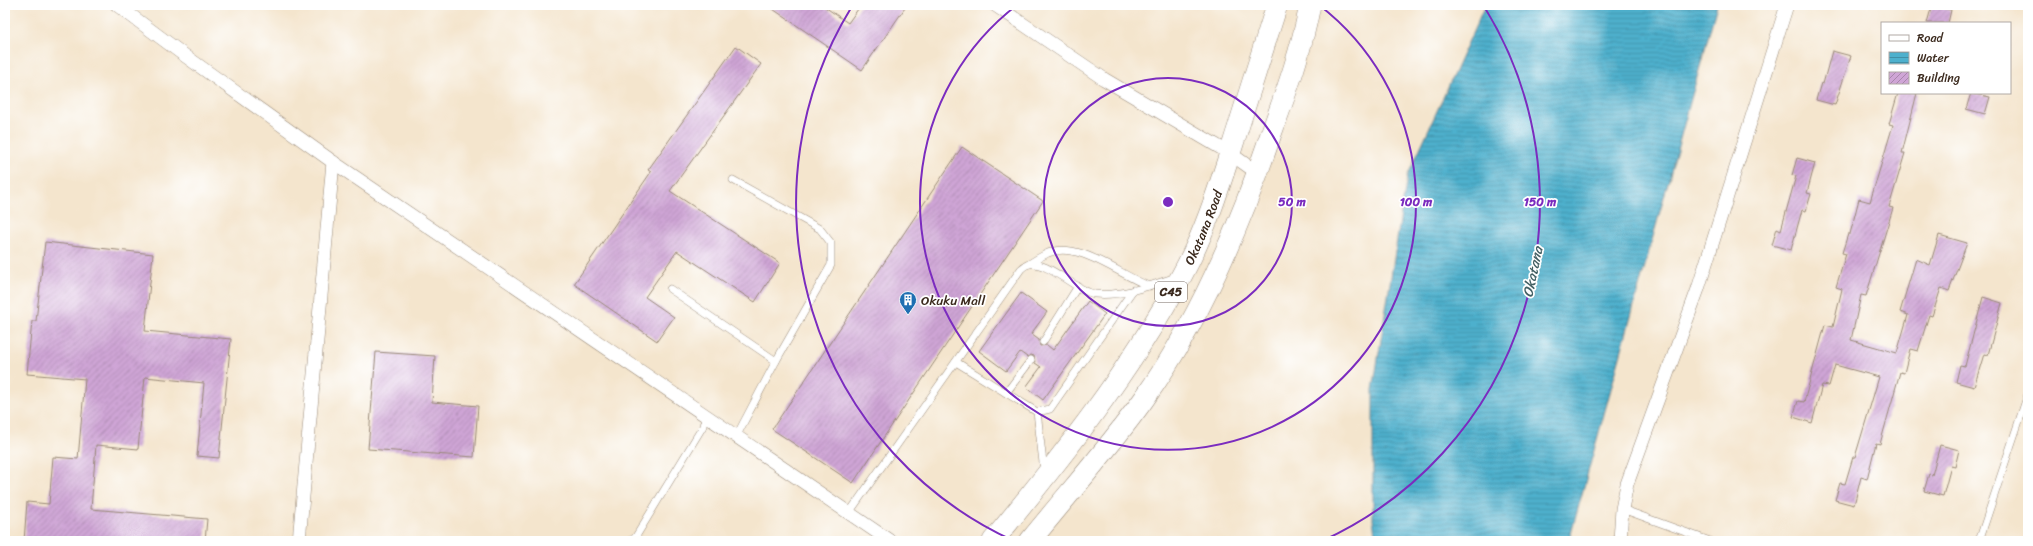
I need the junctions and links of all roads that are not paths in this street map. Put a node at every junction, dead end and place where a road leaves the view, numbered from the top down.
1 (117, 5) edge
2 (995, 5) edge
3 (1277, 5) edge
4 (1310, 5) edge
5 (1786, 5) edge
6 (1231, 154) junction
7 (333, 162) junction
8 (1259, 174) junction
9 (733, 180) dead end
10 (1029, 264) junction
11 (1182, 275) junction
12 (1078, 286) junction
13 (1149, 286) junction
14 (670, 289) dead end
15 (1133, 290) junction
16 (1043, 342) dead end
17 (1031, 360) dead end
18 (776, 361) junction
19 (956, 362) junction
20 (1006, 393) junction
21 (2028, 394) edge
22 (1037, 412) junction
23 (708, 418) junction
24 (736, 437) junction
25 (1045, 478) junction
26 (1622, 509) junction
27 (850, 513) junction
28 (633, 540) edge
29 (299, 541) edge
30 (890, 541) edge
31 (993, 541) edge
32 (1030, 541) edge
33 (1620, 541) edge
34 (1710, 541) edge
35 (1978, 541) edge

1 - 7 street
2 - 6 street
3 - 6 main road, Okatana Road / C45
4 - 8 main road, C45
5 - 26 street
6 - 8 street
6 - 11 main road, Okatana Road / C45
7 - 23 street
7 - 29 street
8 - 32 main road, C45
9 - 18 lane
10 - 12 lane
10 - 13 lane
10 - 19 lane
11 - 13 lane
11 - 25 main road, Okatana Road / C45
12 - 15 lane
12 - 16 lane
13 - 15 lane
14 - 18 lane
15 - 22 lane
17 - 20 lane
18 - 24 lane
19 - 20 lane
19 - 27 lane
20 - 22 lane
21 - 35 lane
22 - 25 lane
23 - 24 street
23 - 28 lane
24 - 27 street
25 - 31 main road, Okatana Road / C45
26 - 33 street
26 - 34 lane
27 - 30 street

